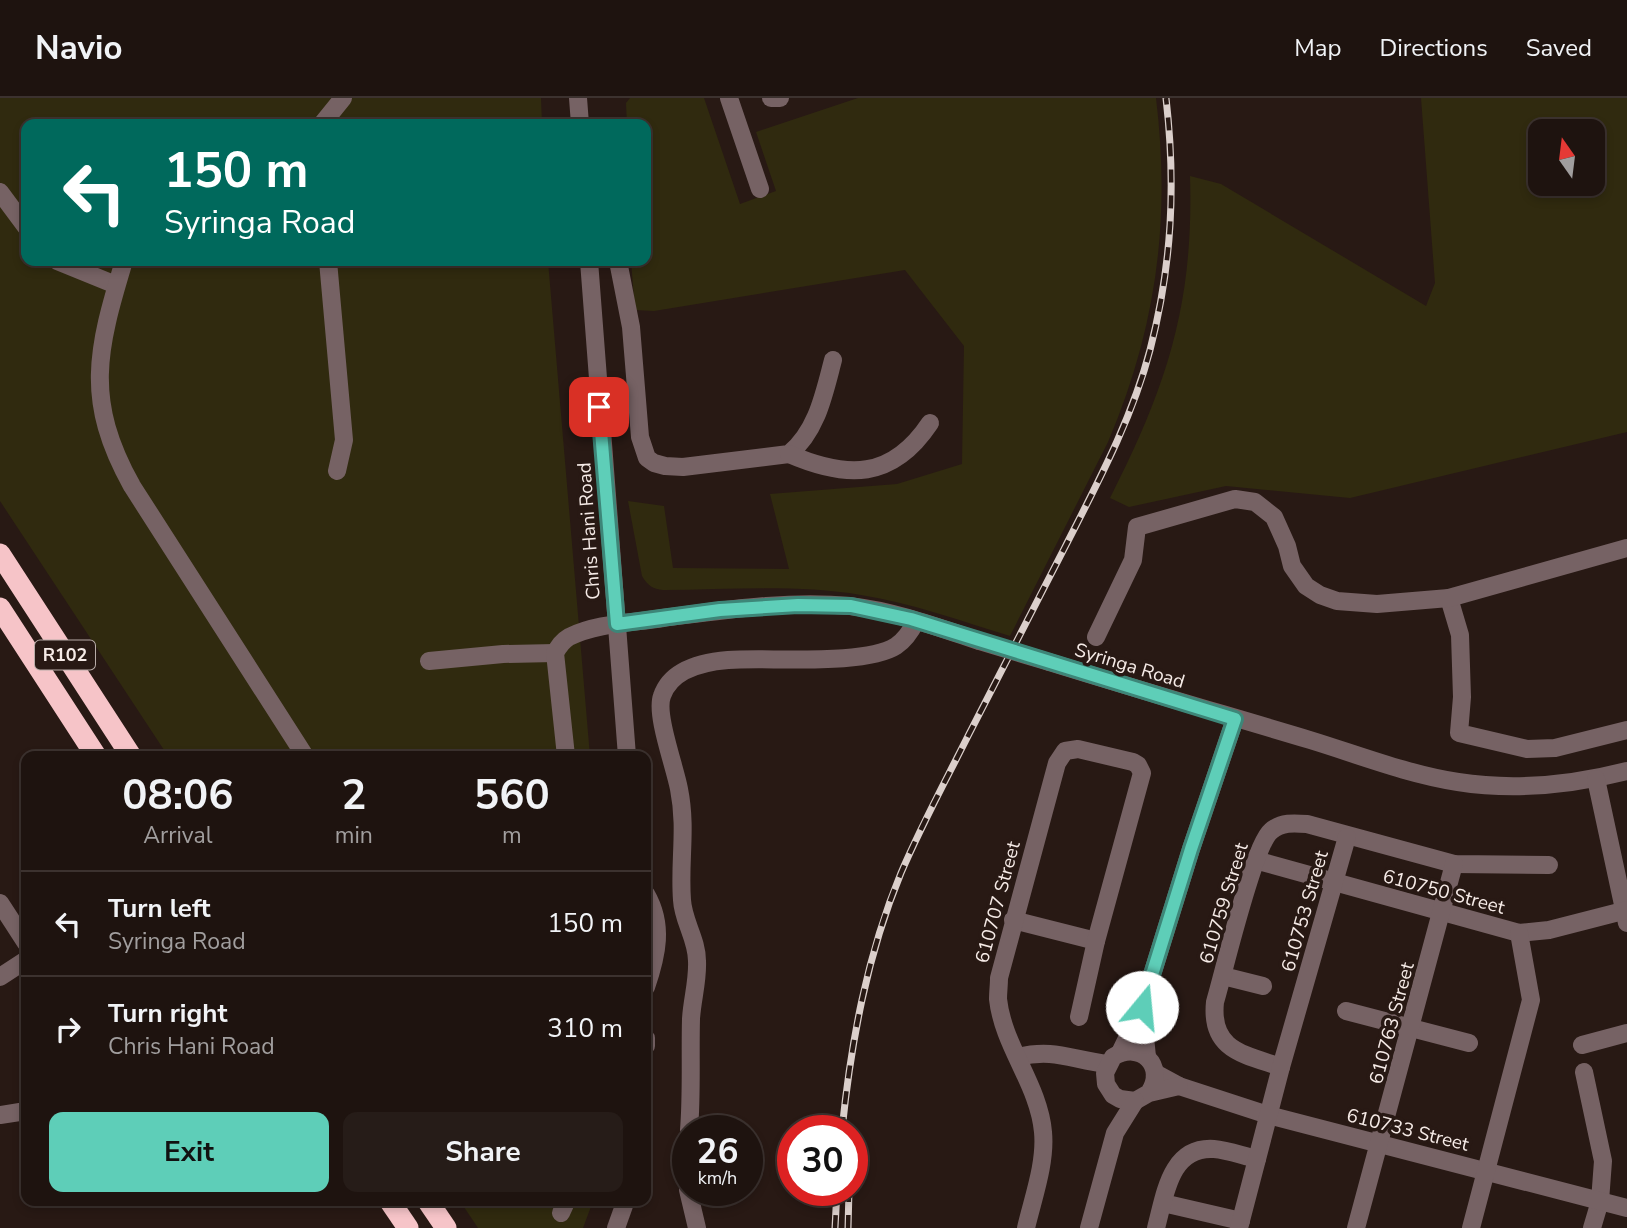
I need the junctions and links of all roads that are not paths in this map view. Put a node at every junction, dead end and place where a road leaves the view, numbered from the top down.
1 (343, 98) edge
2 (578, 98) edge
3 (729, 98) edge
4 (771, 98) edge
5 (780, 98) edge
6 (326, 119) edge
7 (580, 119) edge
8 (760, 189) dead end
9 (0, 192) edge
10 (21, 220) edge
11 (69, 266) edge
12 (122, 266) edge
13 (328, 266) edge
14 (619, 266) edge
15 (590, 270) edge
16 (116, 285) junction
17 (833, 360) dead end
18 (930, 423) dead end
19 (789, 454) junction
20 (337, 471) dead end
21 (1627, 548) edge
22 (0, 554) edge
23 (1449, 598) junction
24 (0, 608) edge
25 (916, 621) junction
26 (617, 624) junction
27 (1096, 637) dead end
28 (555, 653) junction
29 (429, 661) dead end
30 (1235, 719) junction
31 (1627, 730) edge
32 (93, 751) edge
33 (128, 751) edge
34 (302, 751) edge
35 (565, 751) edge
36 (627, 751) edge
37 (1627, 771) edge
38 (1596, 779) junction
39 (1348, 836) junction
40 (1255, 860) junction
41 (1454, 864) junction
42 (1549, 864) dead end
43 (1335, 883) junction
44 (0, 903) edge
45 (651, 904) edge
46 (1442, 912) junction
47 (1626, 915) edge
48 (1013, 920) junction
49 (1519, 933) junction
50 (21, 935) edge
51 (1096, 942) junction
52 (21, 963) edge
53 (651, 972) edge
54 (1223, 976) junction
55 (0, 977) edge
56 (1263, 986) dead end
57 (1142, 1007) junction
58 (1346, 1011) dead end
59 (1079, 1017) dead end
60 (1411, 1028) junction
61 (1627, 1033) edge
62 (1469, 1043) dead end
63 (1582, 1045) dead end
64 (1018, 1057) junction
65 (1147, 1057) junction
66 (1114, 1058) junction
67 (1082, 1061) junction
68 (1281, 1067) junction
69 (1584, 1072) dead end
70 (1155, 1073) junction
71 (1179, 1086) junction
72 (1109, 1090) junction
73 (1142, 1097) junction
74 (21, 1112) edge
75 (0, 1115) edge
76 (690, 1115) edge
77 (1268, 1115) junction
78 (1115, 1133) junction
79 (1380, 1144) junction
80 (1257, 1159) junction
81 (1487, 1171) junction
82 (1600, 1201) junction
83 (1163, 1203) junction
84 (393, 1206) edge
85 (431, 1206) edge
86 (624, 1206) edge
87 (692, 1206) edge
88 (1627, 1208) edge
89 (1240, 1224) edge
90 (408, 1228) edge
91 (446, 1228) edge
92 (616, 1228) edge
93 (697, 1228) edge
94 (1026, 1228) edge
95 (1089, 1228) edge
96 (1156, 1228) edge
97 (1356, 1228) edge
98 (1471, 1228) edge
99 (1592, 1228) edge

1 - 6 street
2 - 7 street
3 - 8 street
4 - 5 street
9 - 10 street
11 - 16 street
12 - 16 street
13 - 20 street
14 - 19 street
15 - 26 street, Chris Hani Road
16 - 34 street
17 - 19 street
18 - 19 street
21 - 23 street
22 - 33 highway, R102
23 - 27 street
23 - 31 street
24 - 32 highway, R102
25 - 26 street, Syringa Road
25 - 30 street, Syringa Road, bridge
25 - 76 street
26 - 28 street, Syringa Road
26 - 36 street, Chris Hani Road
28 - 29 street
28 - 35 street
30 - 38 street, Syringa Road
30 - 57 street
37 - 38 street, Syringa Road
38 - 47 street
39 - 40 street, 610759 Street
39 - 41 street, 610759 Street
39 - 43 street, 610753 Street
40 - 43 street, 610750 Street
40 - 54 street, 610759 Street
41 - 42 street, 610759 Street
41 - 46 street, 610763 Street
43 - 46 street, 610750 Street
43 - 68 street, 610753 Street
44 - 50 street
45 - 53 street
46 - 49 street, 610750 Street
46 - 60 street, 610763 Street
47 - 49 street, 610750 Street
48 - 51 street
48 - 51 street, 610707 Street
48 - 64 street, 610707 Street
49 - 81 street
51 - 59 street
52 - 55 street
54 - 56 street
54 - 68 street, 610759 Street
57 - 65 street
57 - 66 street
58 - 60 street
60 - 62 street
60 - 79 street, 610763 Street
61 - 63 street
64 - 67 street
64 - 94 street, 610707 Street
65 - 66 street
65 - 70 street
66 - 67 street
66 - 72 street
67 - 72 street
68 - 77 street, 610753 Street
69 - 82 street
70 - 71 street, 610733 Street
70 - 73 street
71 - 73 street
71 - 77 street, 610733 Street
72 - 73 street
72 - 78 street
73 - 78 street
74 - 75 street
77 - 79 street, 610733 Street
77 - 80 street, 610753 Street
78 - 95 street
79 - 81 street, 610733 Street
79 - 97 street, 610763 Street
80 - 83 street
80 - 89 street, 610753 Street
81 - 82 street, 610733 Street
81 - 98 street
82 - 88 street, 610733 Street
82 - 99 street
83 - 89 street
83 - 96 street
84 - 90 highway
85 - 91 highway
86 - 92 street
87 - 93 street

